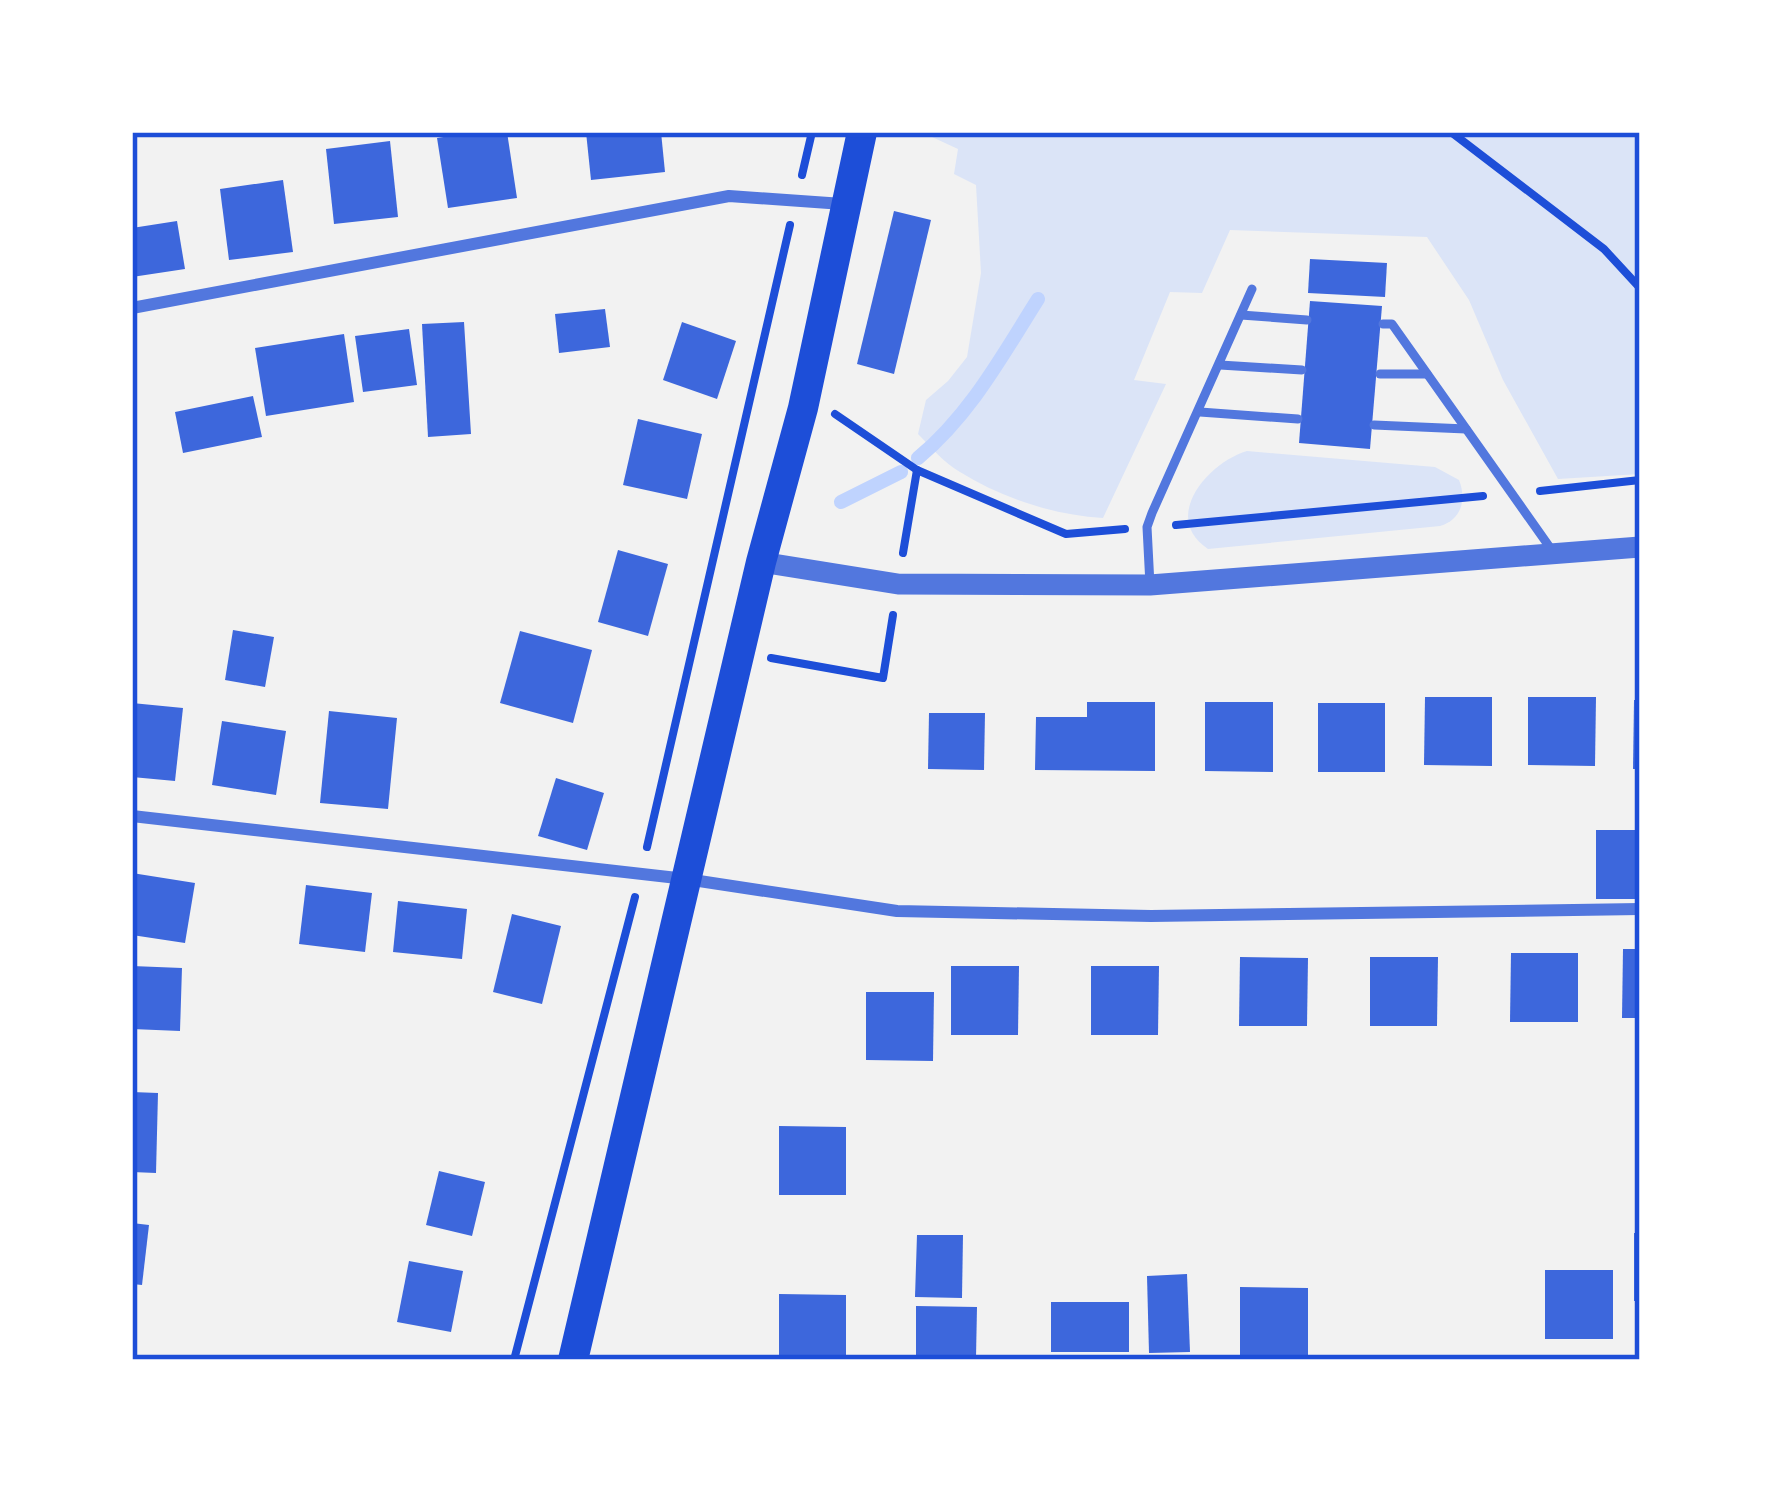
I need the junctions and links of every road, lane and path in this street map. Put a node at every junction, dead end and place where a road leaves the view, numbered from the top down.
1 (812, 132) edge
2 (862, 132) edge
3 (1451, 132) edge
4 (795, 202) junction
5 (844, 204) junction
6 (1640, 288) edge
7 (1252, 289) dead end
8 (132, 308) edge
9 (1241, 315) junction
10 (1306, 320) dead end
11 (1383, 324) dead end
12 (1220, 365) junction
13 (1302, 370) dead end
14 (1380, 374) dead end
15 (1427, 374) junction
16 (1200, 412) junction
17 (838, 415) dead end
18 (1298, 419) dead end
19 (1374, 425) dead end
20 (1466, 429) junction
21 (917, 470) junction
22 (1640, 480) edge
23 (1511, 493) junction
24 (1189, 524) dead end
25 (1066, 534) dead end
26 (1640, 547) edge
27 (1554, 554) junction
28 (761, 562) junction
29 (898, 584) junction
30 (1150, 585) junction
31 (693, 647) junction
32 (742, 653) junction
33 (132, 815) edge
34 (640, 875) junction
35 (686, 879) junction
36 (1640, 909) edge
37 (514, 1360) edge
38 (573, 1360) edge

1 - 4 path
2 - 5 main road
3 - 6 path
4 - 5 street
4 - 8 street
4 - 31 path
5 - 28 main road
7 - 9 lane
9 - 10 lane
9 - 12 lane
11 - 15 lane
12 - 13 lane
12 - 16 lane
14 - 15 lane
15 - 20 lane
16 - 18 lane
16 - 30 lane
17 - 21 path
19 - 20 lane
20 - 23 lane
21 - 25 path
21 - 29 path
22 - 23 path
23 - 24 path
23 - 27 lane
26 - 27 street
27 - 30 street
28 - 29 street
28 - 32 main road
29 - 30 street
29 - 32 path
31 - 32 path
31 - 34 path
32 - 35 main road
33 - 34 street
34 - 35 street
34 - 37 path
35 - 36 street
35 - 38 main road

